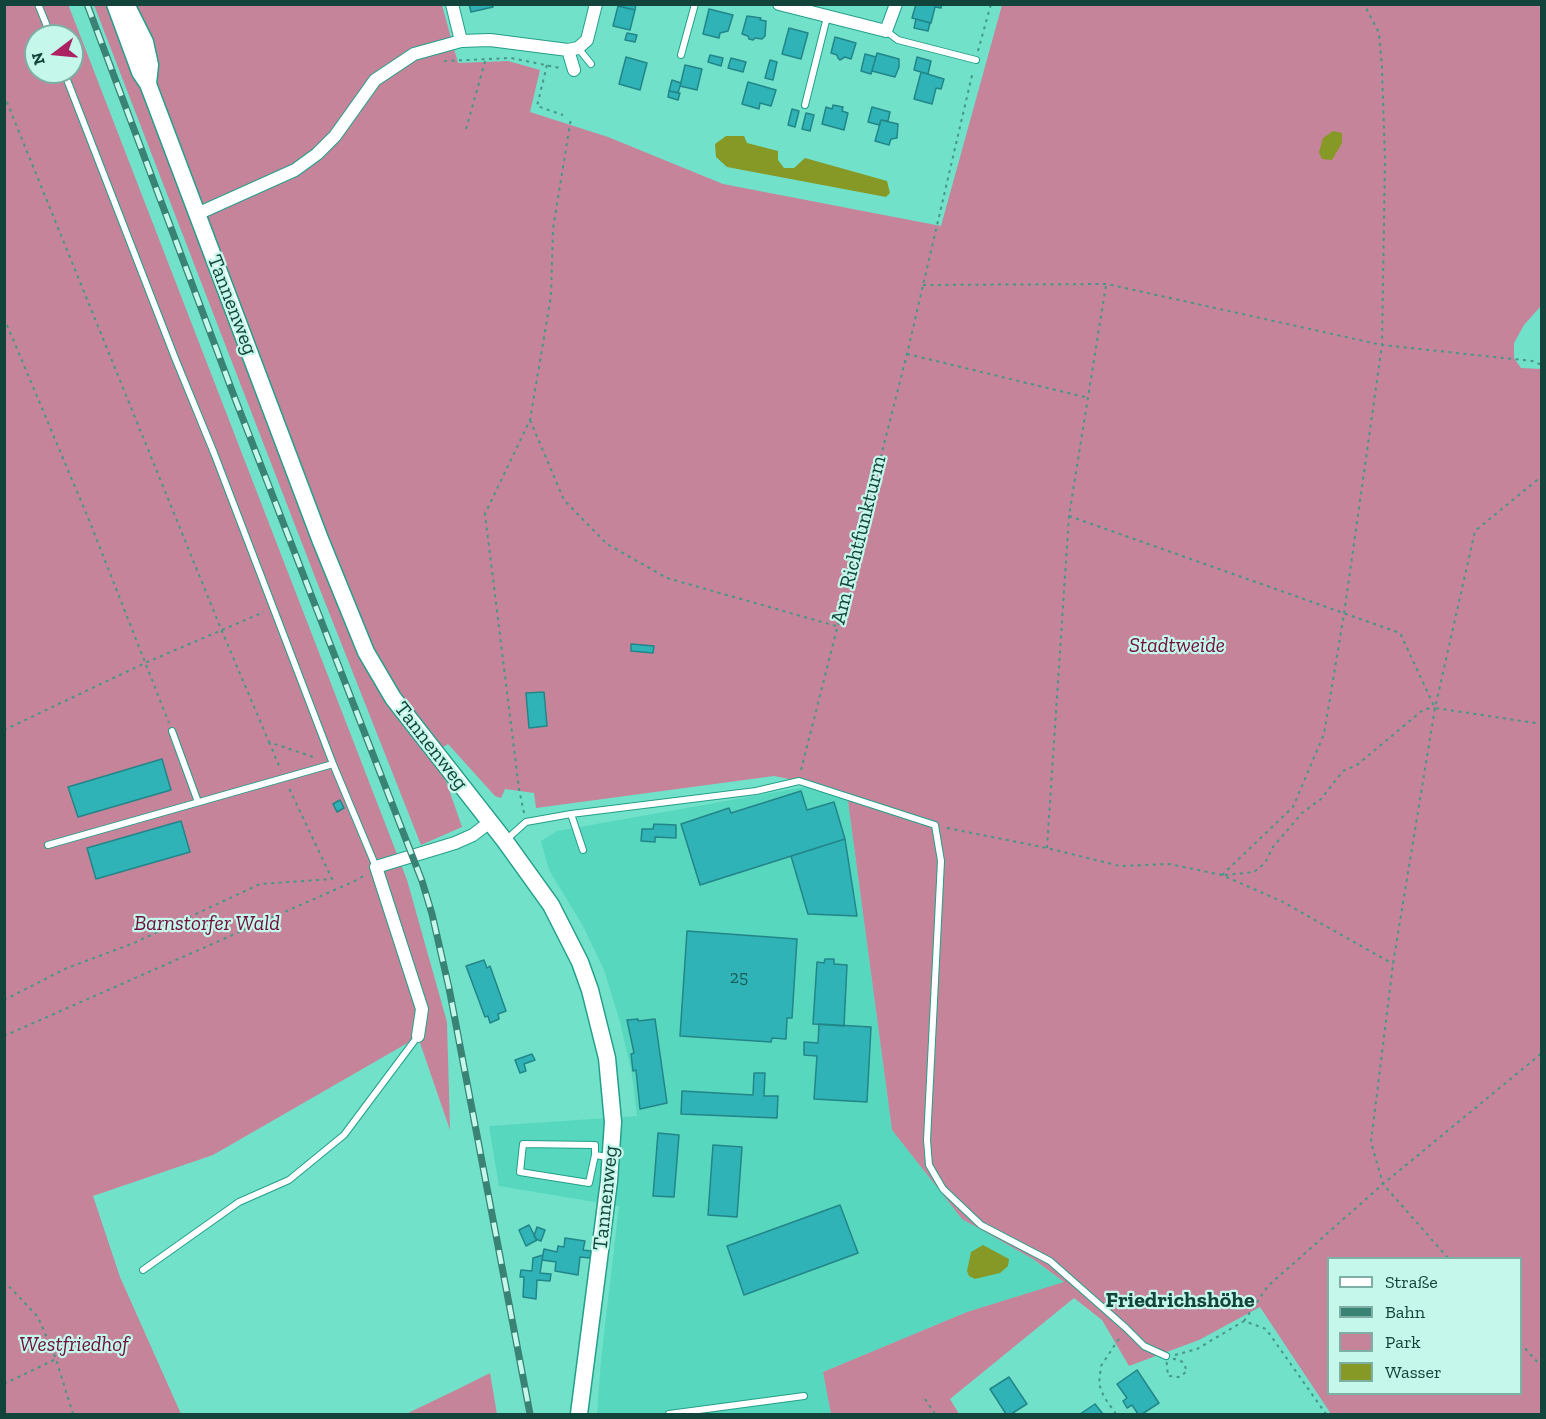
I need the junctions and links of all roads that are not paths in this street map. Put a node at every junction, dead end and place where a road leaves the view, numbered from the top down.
1 (38, 4) edge
2 (115, 4) edge
3 (126, 4) edge
4 (452, 4) edge
5 (596, 4) edge
6 (695, 4) edge
7 (779, 4) edge
8 (896, 4) edge
9 (827, 17) junction
10 (46, 24) edge
11 (886, 31) junction
12 (461, 41) junction
13 (573, 49) junction
14 (681, 56) dead end
15 (976, 60) road end
16 (591, 64) dead end
17 (574, 70) road end
18 (69, 84) edge
19 (148, 84) junction
20 (805, 105) dead end
21 (197, 214) junction
22 (172, 731) road end
23 (333, 764) junction
24 (198, 802) junction
25 (571, 814) junction
26 (490, 822) junction
27 (505, 841) junction
28 (48, 845) dead end
29 (583, 850) dead end
30 (376, 867) junction
31 (418, 1036) joint
32 (603, 1156) junction
33 (143, 1270) dead end
34 (1166, 1356) road end
35 (804, 1396) dead end
36 (696, 1413) edge
37 (579, 1414) edge
38 (669, 1414) edge

1 - 10 lane
2 - 19 street, Tannenweg
3 - 19 street, Tannenweg
4 - 12 street
5 - 13 street
6 - 14 lane
7 - 9 street
8 - 11 street
9 - 11 street
9 - 20 lane
11 - 15 lane
12 - 13 street
12 - 21 street
13 - 16 lane
13 - 17 street
18 - 23 lane
19 - 21 street, Tannenweg
21 - 26 street, Tannenweg
22 - 24 lane
23 - 24 lane
23 - 30 lane
24 - 28 lane
25 - 27 lane
25 - 29 lane
25 - 34 lane
26 - 27 street, Tannenweg
26 - 30 street
27 - 32 street, Tannenweg
30 - 31 street
31 - 33 lane
32 - 32 lane
32 - 37 street, Tannenweg
35 - 36 lane
36 - 38 lane

